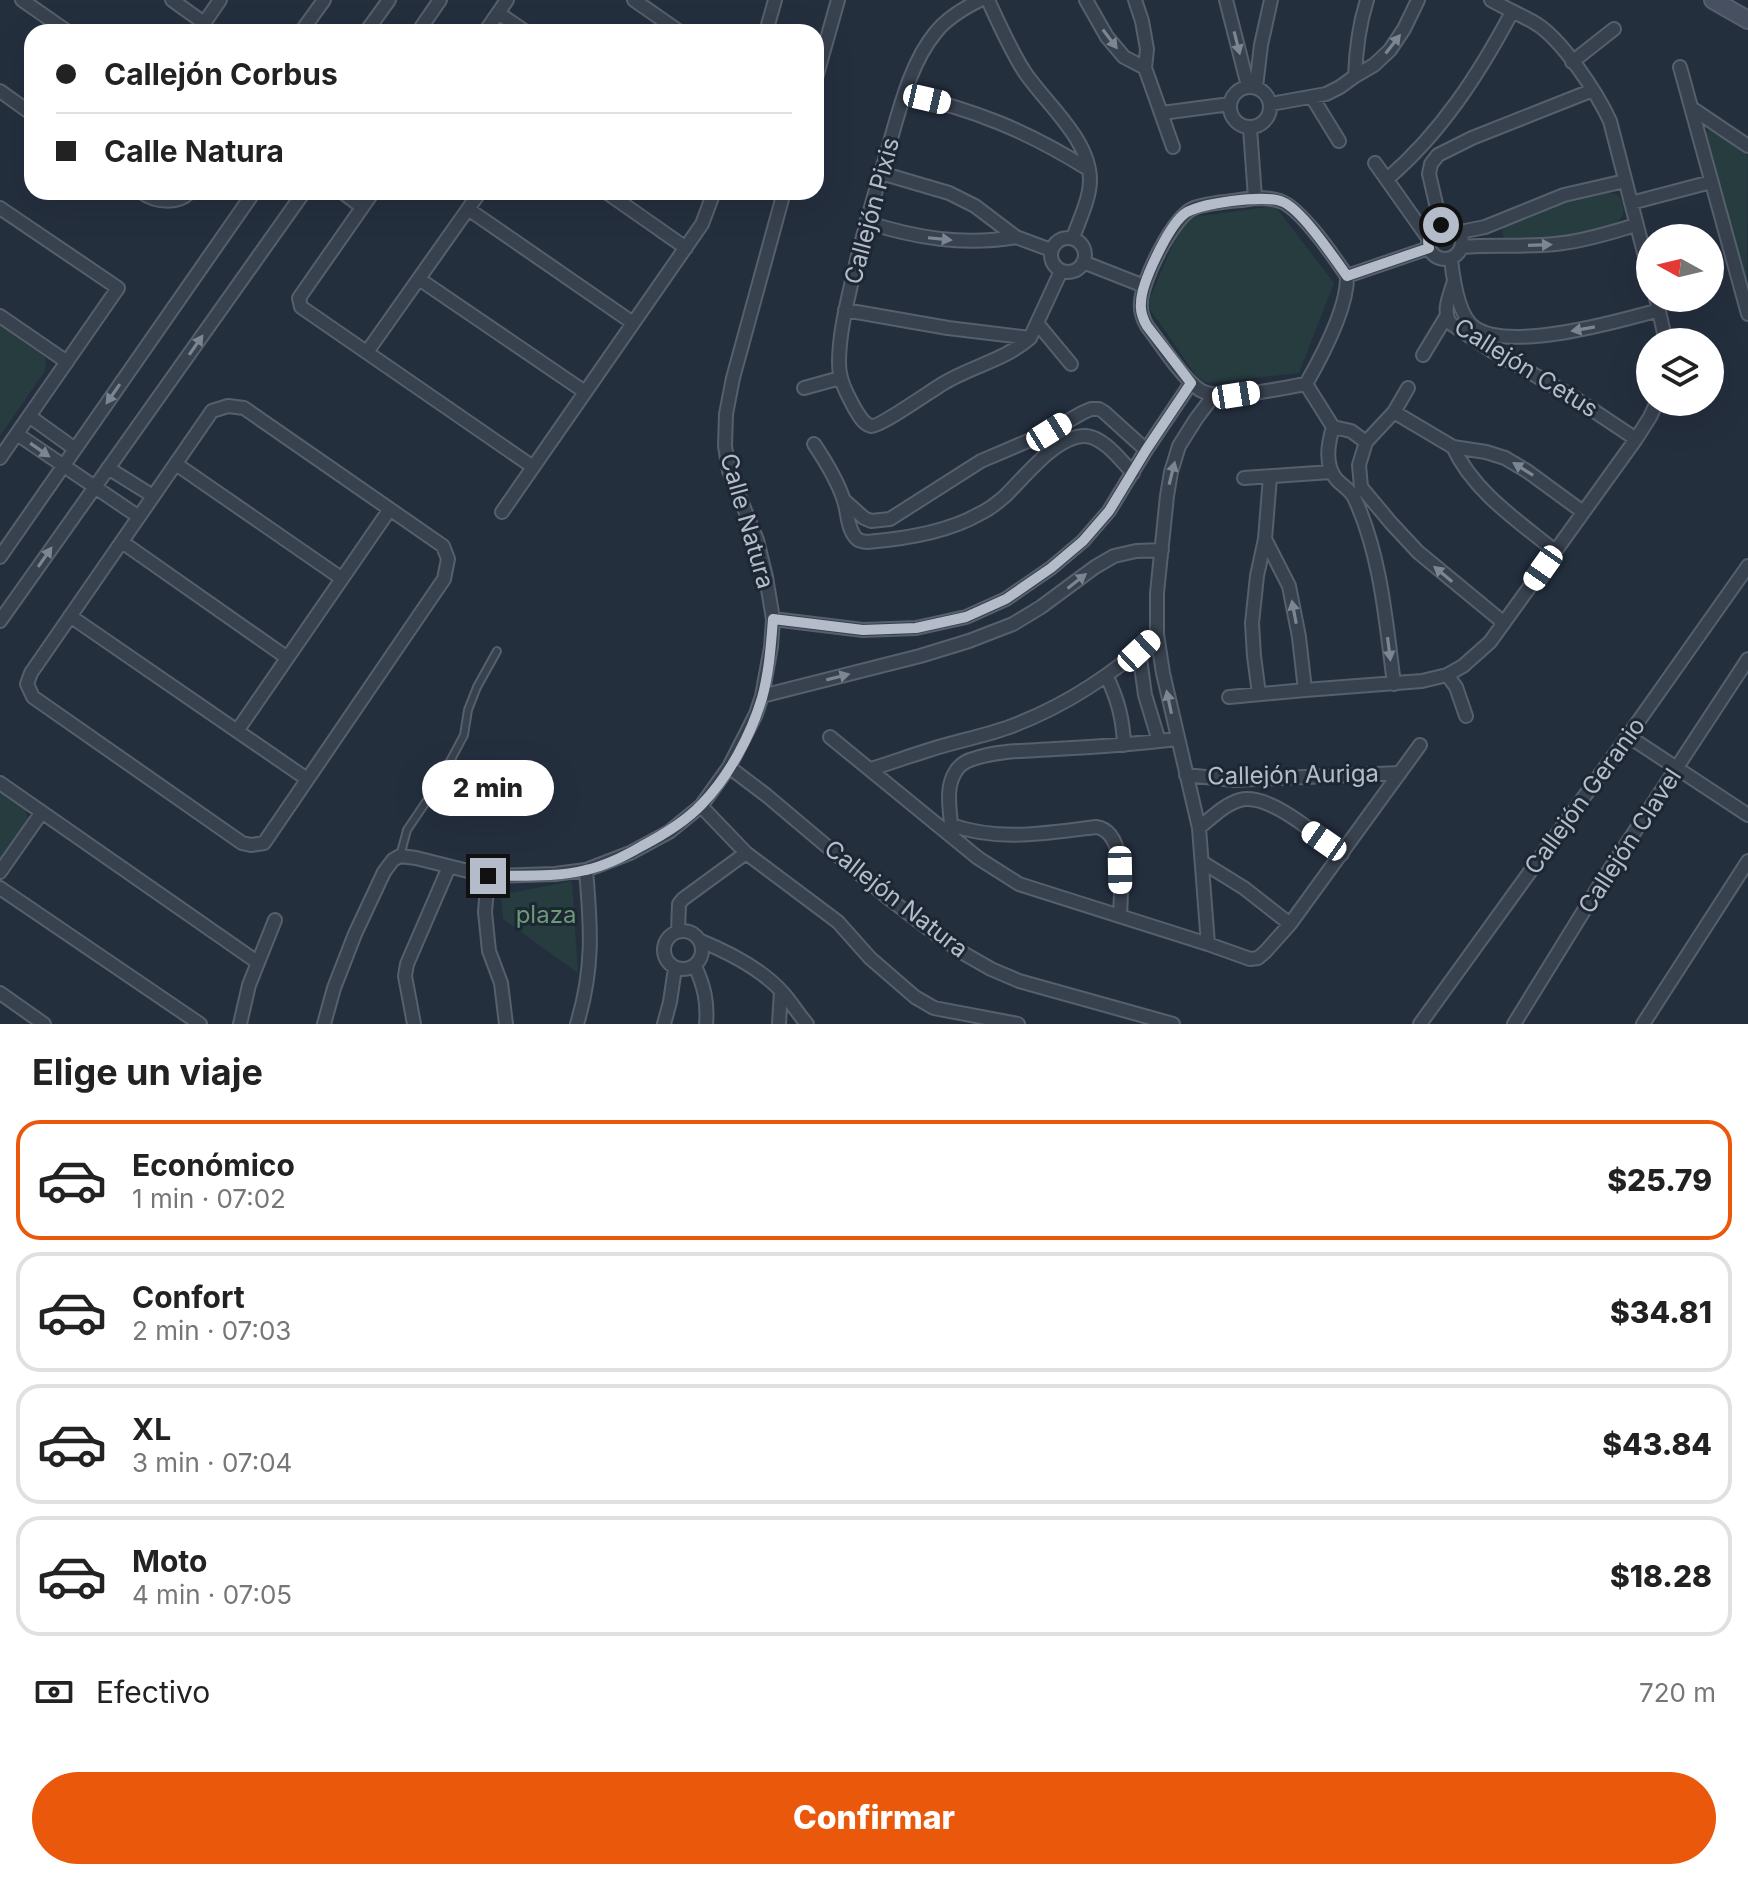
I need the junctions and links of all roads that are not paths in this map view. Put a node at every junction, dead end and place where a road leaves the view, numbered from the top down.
1 (22, 0) edge
2 (172, 0) edge
3 (220, 0) edge
4 (324, 0) edge
5 (389, 0) edge
6 (440, 0) edge
7 (507, 0) edge
8 (634, 0) edge
9 (775, 0) edge
10 (838, 0) edge
11 (980, 0) edge
12 (988, 0) edge
13 (1086, 0) edge
14 (1135, 0) edge
15 (1226, 0) edge
16 (1271, 0) edge
17 (1367, 0) edge
18 (1418, 0) edge
19 (1491, 0) edge
20 (1713, 0) edge
21 (1512, 12) junction
22 (498, 13) junction
23 (1748, 20) edge
24 (56, 24) edge
25 (197, 24) edge
26 (204, 24) edge
27 (307, 24) edge
28 (372, 24) edge
29 (424, 24) edge
30 (490, 24) edge
31 (514, 24) edge
32 (668, 24) edge
33 (768, 24) edge
34 (1615, 35) dead end
35 (824, 50) edge
36 (1572, 62) junction
37 (1680, 67) dead end
38 (1145, 68) junction
39 (1355, 76) junction
40 (1252, 86) junction
41 (1593, 90) junction
42 (0, 91) edge
43 (905, 94) junction
44 (1312, 97) junction
45 (1230, 104) junction
46 (1271, 104) junction
47 (24, 108) edge
48 (1693, 109) junction
49 (1162, 113) junction
50 (1250, 128) junction
51 (1339, 141) dead end
52 (1748, 146) edge
53 (1173, 147) dead end
54 (1375, 163) dead end
55 (1088, 169) junction
56 (881, 173) junction
57 (1387, 179) junction
58 (1625, 181) junction
59 (1711, 182) junction
60 (1255, 198) junction
61 (248, 200) edge
62 (298, 200) edge
63 (353, 200) edge
64 (367, 200) edge
65 (474, 200) edge
66 (617, 200) edge
67 (711, 200) edge
68 (782, 200) edge
69 (1631, 203) junction
70 (362, 207) junction
71 (0, 208) edge
72 (468, 209) junction
73 (1503, 220) junction
74 (866, 222) junction
75 (1441, 225) junction
76 (1636, 225) joint
77 (1460, 232) junction
78 (1016, 237) junction
79 (1073, 238) junction
80 (1428, 243) junction
81 (1504, 244) junction
82 (1462, 247) junction
83 (686, 248) junction
84 (1051, 250) junction
85 (1451, 259) junction
86 (1083, 262) junction
87 (1061, 271) junction
88 (1347, 276) junction
89 (419, 279) junction
90 (1454, 281) junction
91 (1144, 286) junction
92 (1745, 290) edge
93 (845, 310) junction
94 (1636, 312) edge
95 (1748, 314) edge
96 (0, 316) edge
97 (1446, 317) junction
98 (633, 323) junction
99 (1037, 323) junction
100 (1474, 334) junction
101 (1030, 338) junction
102 (367, 352) junction
103 (1423, 355) dead end
104 (67, 362) junction
105 (1071, 364) dead end
106 (840, 378) junction
107 (1191, 383) junction
108 (1306, 384) junction
109 (804, 388) dead end
110 (1408, 388) dead end
111 (585, 392) junction
112 (1214, 395) junction
113 (1394, 412) junction
114 (29, 416) junction
115 (1650, 416) edge
116 (1333, 427) junction
117 (1049, 432) junction
118 (17, 434) junction
119 (1636, 439) junction
120 (1366, 442) junction
121 (814, 444) dead end
122 (1056, 447) junction
123 (1453, 447) junction
124 (75, 449) junction
125 (1146, 450) junction
126 (0, 458) edge
127 (176, 464) junction
128 (63, 467) junction
129 (533, 467) junction
130 (108, 468) junction
131 (1331, 472) junction
132 (1133, 473) junction
133 (1270, 477) junction
134 (1244, 478) dead end
135 (94, 487) junction
136 (1356, 490) junction
137 (153, 496) junction
138 (844, 501) junction
139 (390, 509) junction
140 (502, 512) dead end
141 (1583, 512) junction
142 (139, 517) junction
143 (890, 519) junction
144 (900, 537) junction
145 (1265, 539) junction
146 (122, 542) junction
147 (1162, 550) junction
148 (1555, 551) junction
149 (0, 557) edge
150 (1748, 566) edge
151 (341, 578) junction
152 (70, 616) junction
153 (773, 619) junction
154 (0, 621) edge
155 (1504, 623) junction
156 (1157, 634) junction
157 (497, 651) dead end
158 (1139, 651) junction
159 (286, 657) junction
160 (1748, 659) edge
161 (1447, 675) junction
162 (1107, 677) junction
163 (1394, 684) junction
164 (1305, 690) junction
165 (1259, 694) junction
166 (762, 696) junction
167 (1229, 697) dead end
168 (1466, 716) dead end
169 (237, 731) junction
170 (1628, 736) junction
171 (830, 737) dead end
172 (1177, 739) junction
173 (1159, 741) junction
174 (1124, 745) junction
175 (1420, 745) dead end
176 (729, 767) junction
177 (1677, 768) junction
178 (871, 769) junction
179 (1400, 773) junction
180 (1186, 775) junction
181 (307, 779) junction
182 (0, 783) edge
183 (701, 806) junction
184 (42, 812) junction
185 (1748, 815) edge
186 (1199, 828) junction
187 (950, 830) junction
188 (746, 853) junction
189 (1342, 854) junction
190 (400, 856) junction
191 (1748, 861) edge
192 (1202, 862) junction
193 (449, 867) junction
194 (586, 870) junction
195 (0, 872) edge
196 (488, 876) junction
197 (0, 888) edge
198 (1120, 916) junction
199 (275, 920) dead end
200 (1290, 924) junction
201 (678, 931) junction
202 (701, 941) junction
203 (1208, 944) junction
204 (257, 962) junction
205 (695, 966) junction
206 (675, 968) junction
207 (781, 991) junction
208 (0, 993) edge
209 (44, 1024) edge
210 (200, 1024) edge
211 (240, 1024) edge
212 (324, 1024) edge
213 (414, 1024) edge
214 (506, 1024) edge
215 (577, 1024) edge
216 (664, 1024) edge
217 (706, 1024) edge
218 (779, 1024) edge
219 (807, 1024) edge
220 (1018, 1024) edge
221 (1173, 1024) edge
222 (1420, 1024) edge
223 (1514, 1024) edge
224 (1643, 1024) edge

1 - 24 street
2 - 25 street
3 - 26 street
4 - 27 street
5 - 28 street
6 - 29 street
7 - 22 street
8 - 32 street
9 - 33 street
10 - 35 street
11 - 43 street, Callejón Pixis
12 - 55 street
13 -> 38 street
14 - 38 street
15 -> 40 street
16 - 40 street
17 - 39 street
39 -> 18 street
19 - 21 street
20 - 23 main road
21 - 36 street
21 - 57 street
22 - 30 street
22 - 31 street
34 - 36 street
36 - 41 street
37 - 48 street
38 - 49 street
39 - 44 street
40 - 45 street
40 - 46 street
41 - 58 street
41 - 75 street
42 - 47 street
43 - 55 street
43 - 56 street, Callejón Pixis
44 - 46 street
44 - 51 street
45 - 49 street
45 - 50 street
46 - 50 street
48 - 52 street
48 - 59 street
49 - 53 street
50 - 60 street
54 - 57 street
55 - 79 street
56 - 74 street, Callejón Pixis
56 - 78 street
57 - 80 street
58 - 69 street
58 - 73 street
59 - 69 street
59 - 92 street
60 - 88 street
60 - 91 street
61 -> 124 street
130 -> 62 street
63 - 70 street
64 - 70 street
65 - 72 street
66 - 83 street
67 - 83 street
68 - 153 street, Calle Natura
69 - 76 street
70 - 102 street
71 - 104 street
72 - 89 street
72 - 98 street
73 - 77 street
73 - 81 street
74 -> 78 street
74 - 93 street, Callejón Pixis
75 - 77 street
75 - 80 street
81 -> 76 street
77 - 82 street
78 - 84 street
79 - 84 street
79 - 86 street
80 - 85 street
80 - 88 street
81 - 82 street
82 - 85 street
83 - 98 street
84 - 87 street
85 - 90 street, Callejón Cetus
86 - 87 street
86 - 91 street
87 - 99 street
88 - 108 street
89 - 102 street
89 - 111 street
90 - 97 street, Callejón Cetus
90 - 100 street, Callejón Cetus
91 - 107 street
92 - 95 street
93 - 101 street, Callejón Pixis
93 - 106 street, Callejón Pixis
94 -> 100 street, Callejón Cetus
96 - 104 street
97 - 100 street, Callejón Cetus
97 - 103 street
98 - 111 street
99 - 101 street
99 - 105 street
100 - 119 street, Callejón Cetus
101 - 106 street, Callejón Pixis
102 - 129 street
104 - 114 street
106 - 109 street
107 - 112 street
107 - 125 street
108 - 112 street
108 - 116 street
110 - 113 street
111 - 129 street
147 -> 112 street
113 - 120 street
113 - 123 street
114 - 118 street
114 - 124 street
115 - 119 street
116 - 120 street
116 - 131 street
117 - 122 street
117 - 125 street
117 - 143 street
118 - 126 street
118 -> 128 street
119 - 141 street
120 - 136 street
121 - 138 street
122 - 132 street
122 - 144 street
141 -> 123 street
123 - 148 street
124 - 128 street
125 - 132 street
127 - 137 street
127 - 139 street
127 - 151 street
128 - 135 street
128 - 149 street
129 - 140 street
130 - 135 street
130 - 137 street
131 - 133 street
131 - 136 street
132 - 153 street
133 - 134 street
133 - 145 street
135 - 142 street
154 -> 135 street
155 -> 136 street
136 -> 163 street
137 - 142 street
138 - 143 street
138 - 144 street
139 - 151 street
139 - 181 street
141 - 148 street
142 - 146 street
143 - 144 street
164 -> 145 street
145 - 165 street
146 - 152 street
146 - 159 street
147 - 156 street
166 -> 147 street
148 - 155 street
150 - 170 street, Callejón Geranio
151 - 159 street
152 - 169 street
152 - 181 street
153 - 166 street, Calle Natura
155 - 161 street
156 - 158 street
172 -> 156 street
157 - 190 lane
158 - 162 street
158 - 173 street
159 - 169 street
160 - 177 street, Callejón Clavel
161 - 163 street
161 - 168 street
162 - 174 street
162 - 178 street
163 - 164 street
164 - 165 street
165 - 167 street
166 - 176 street, Calle Natura
169 - 181 street
170 - 177 street
170 - 222 street, Callejón Geranio
171 - 178 street
172 - 173 street
172 - 180 street
173 - 174 street
174 - 187 street
175 - 179 street
176 - 183 street, Calle Natura
176 - 221 street, Callejón Natura
177 - 185 street
177 - 223 street, Callejón Clavel
178 - 187 street
179 - 180 street, Callejón Auriga
179 - 189 street, Callejón Auriga
180 - 186 street
182 - 184 street
183 - 188 street
183 - 194 street, Calle Natura
184 - 195 street
184 - 204 street
186 - 189 street
186 - 192 street
187 - 198 street
187 - 198 street
188 - 201 street
188 - 220 street
189 - 200 street, Callejón Auriga
190 - 193 street, Calle Natura
190 - 212 street
191 - 224 street
192 - 200 street
192 - 203 street
193 - 196 street, Calle Natura
193 - 213 street
194 - 196 street, Calle Natura
194 - 215 street
196 - 214 street
197 - 210 street
198 - 203 street
199 - 204 street
200 - 203 street, Callejón Auriga
201 - 202 street
201 - 206 street
202 - 205 street
202 - 207 street
204 - 211 street
205 - 206 street
205 - 217 street
206 - 216 street
207 - 218 street
207 - 219 street
208 - 209 street

